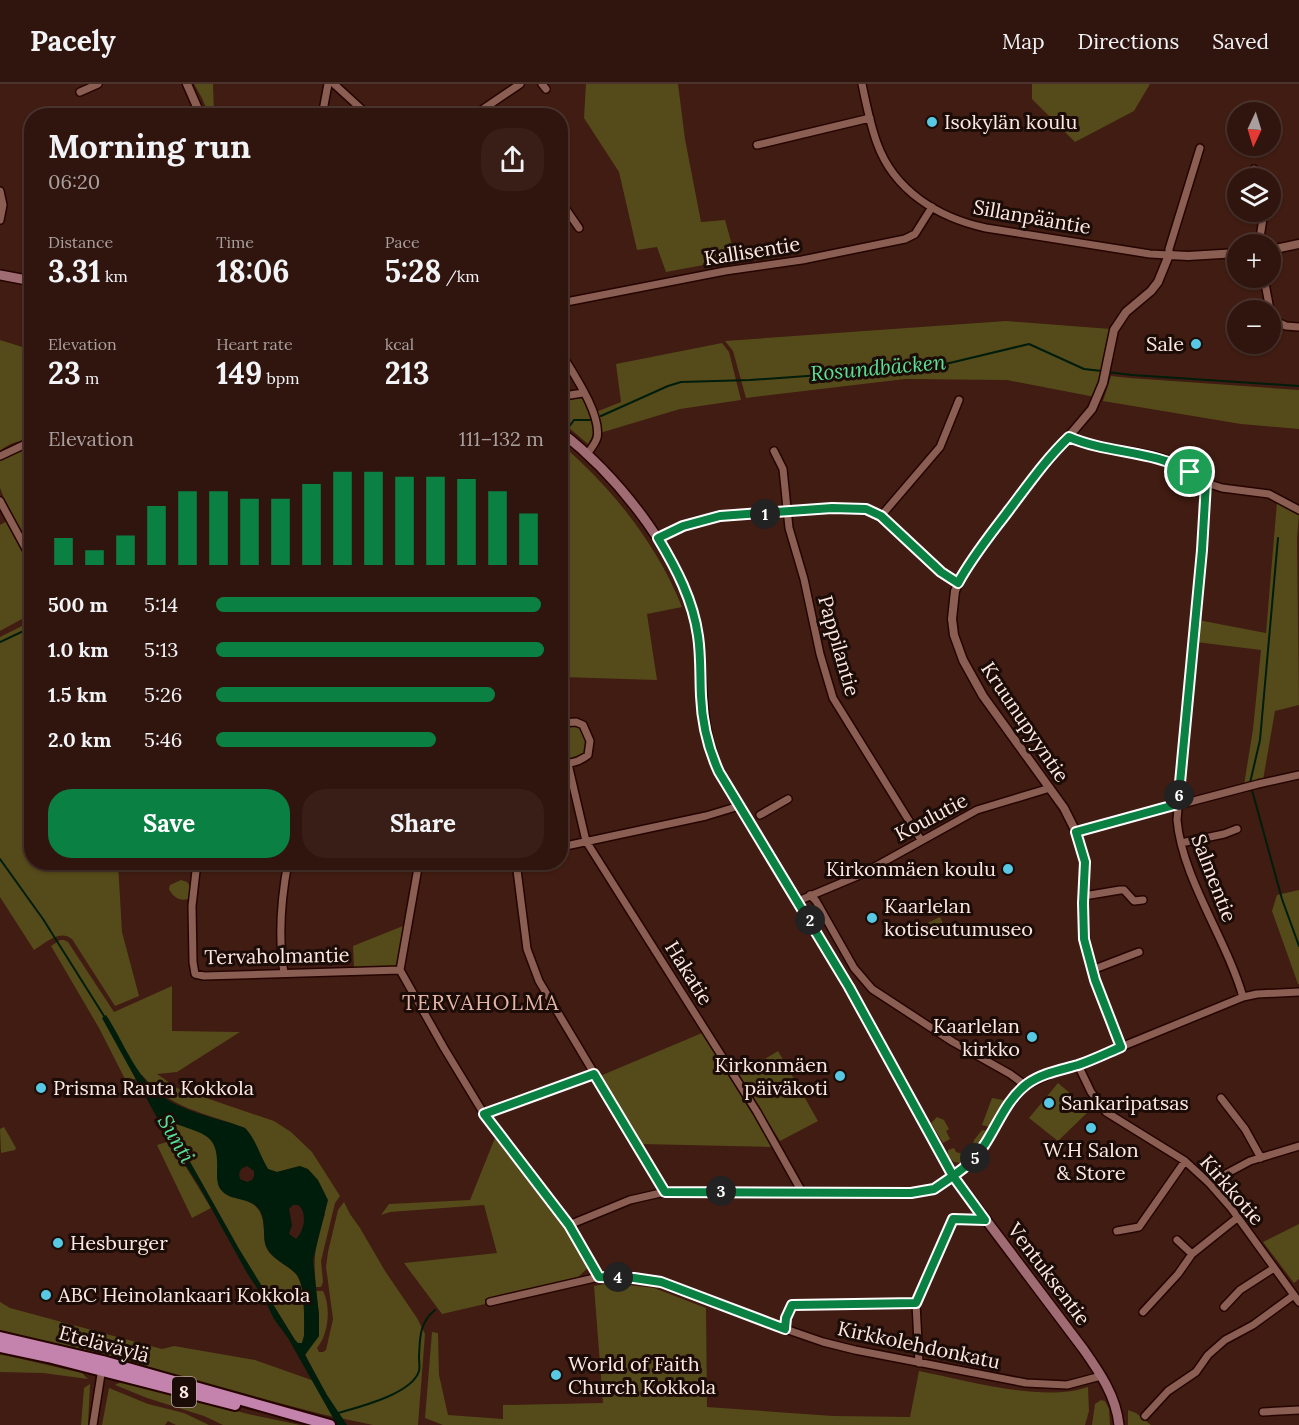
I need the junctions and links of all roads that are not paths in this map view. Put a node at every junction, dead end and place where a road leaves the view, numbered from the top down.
1 (98, 84) edge
2 (187, 84) edge
3 (328, 84) edge
4 (334, 84) edge
5 (519, 84) edge
6 (861, 84) edge
7 (80, 92) dead end
8 (198, 108) edge
9 (324, 108) edge
10 (360, 108) edge
11 (485, 108) edge
12 (870, 118) junction
13 (757, 145) dead end
14 (1200, 148) dead end
15 (0, 191) edge
16 (932, 207) junction
17 (568, 212) edge
18 (0, 220) edge
19 (579, 228) dead end
20 (1299, 244) edge
21 (1281, 248) edge
22 (1227, 254) edge
23 (1169, 255) junction
24 (0, 275) edge
25 (24, 280) edge
26 (568, 302) edge
27 (1281, 324) edge
28 (1299, 327) edge
29 (568, 366) edge
30 (583, 393) junction
31 (568, 394) edge
32 (959, 400) dead end
33 (1069, 437) junction
34 (568, 438) edge
35 (24, 445) edge
36 (774, 451) dead end
37 (587, 454) junction
38 (0, 456) edge
39 (1206, 483) junction
40 (0, 501) edge
41 (1299, 510) edge
42 (788, 512) junction
43 (881, 516) junction
44 (658, 538) junction
45 (24, 545) edge
46 (958, 583) junction
47 (568, 723) edge
48 (568, 762) edge
49 (1299, 775) edge
50 (568, 777) edge
51 (1050, 788) junction
52 (788, 799) dead end
53 (1178, 804) junction
54 (739, 806) junction
55 (760, 815) dead end
56 (1237, 829) dead end
57 (1076, 832) junction
58 (921, 840) junction
59 (586, 841) junction
60 (1181, 843) junction
61 (568, 845) edge
62 (196, 870) edge
63 (287, 870) edge
64 (418, 870) edge
65 (517, 870) edge
66 (810, 896) junction
67 (1084, 896) junction
68 (1143, 900) dead end
69 (798, 901) junction
70 (1139, 952) dead end
71 (400, 970) junction
72 (1092, 970) junction
73 (284, 973) junction
74 (1299, 992) edge
75 (1243, 997) junction
76 (1121, 1047) junction
77 (1078, 1065) junction
78 (594, 1074) junction
79 (1025, 1085) junction
80 (1221, 1098) dead end
81 (484, 1114) junction
82 (1299, 1146) edge
83 (1261, 1158) junction
84 (1185, 1161) junction
85 (953, 1176) junction
86 (1209, 1183) junction
87 (665, 1192) junction
88 (802, 1192) junction
89 (1237, 1218) junction
90 (985, 1220) junction
91 (569, 1225) junction
92 (1117, 1231) dead end
93 (1177, 1240) dead end
94 (1192, 1254) junction
95 (1274, 1268) junction
96 (599, 1277) junction
97 (1294, 1294) junction
98 (490, 1302) dead end
99 (1299, 1302) edge
100 (916, 1303) junction
101 (1224, 1307) dead end
102 (1143, 1312) dead end
103 (785, 1329) junction
104 (0, 1337) edge
105 (0, 1347) edge
106 (919, 1363) junction
107 (102, 1366) junction
108 (1101, 1376) junction
109 (1299, 1410) edge
110 (1263, 1412) dead end
111 (1145, 1416) dead end
112 (93, 1425) edge
113 (330, 1425) edge
114 (1119, 1425) edge

1 - 7 street
2 - 8 street
3 - 9 street
4 - 10 street
5 - 11 street
6 - 12 street, Sillanpääntie
12 - 13 street
12 - 16 street, Sillanpääntie
14 - 23 street
15 - 18 street
16 - 23 street, Sillanpääntie
16 - 26 street, Kallisentie
17 - 19 street
20 - 21 street
22 - 23 street
23 - 33 street, Kruunupyyntie
24 - 25 main road
27 - 28 street
29 - 30 street
30 - 31 street
30 - 37 street
32 - 43 street
33 - 39 street
33 - 46 street, Kruunupyyntie
34 - 37 main road, Ventuksentie
35 - 38 street
36 - 42 street, Pappilantie
37 - 44 main road, Ventuksentie
39 - 41 street
39 - 53 street, Salmentie
40 - 45 street
42 - 43 street
42 - 44 street
42 - 58 street, Pappilantie
43 - 46 street
44 - 54 main road, Ventuksentie
46 - 51 street, Kruunupyyntie
47 - 48 street, Hakatie
49 - 53 street
50 - 59 street, Hakatie
51 - 57 street, Kruunupyyntie
51 - 58 street, Koulutie
52 - 55 street
53 - 57 street
53 - 60 street, Salmentie
54 - 59 street
54 - 69 main road, Ventuksentie
56 - 60 street
57 - 67 street, Kruunupyyntie
58 - 66 street, Koulutie
59 - 61 street
59 - 88 street, Hakatie
60 - 75 street, Salmentie
62 - 73 street, Tervaholmantie
63 - 73 street
64 - 71 street
65 - 78 street
66 - 69 street, Koulutie
66 - 79 street
67 - 68 street
67 - 72 street, Kruunupyyntie
69 - 85 main road, Ventuksentie
70 - 72 street
71 - 73 street, Tervaholmantie
71 - 81 street
72 - 76 street, Kruunupyyntie
74 - 75 street
75 - 76 street
76 - 77 street
77 - 79 street
77 - 84 street, Kirkkotie
78 - 81 street
78 - 87 street
79 - 85 street
80 - 83 street
81 - 91 street
82 - 83 street
83 - 86 street
84 - 86 street, Kirkkotie
84 - 92 street
85 - 88 street
85 - 90 main road, Ventuksentie
86 - 89 street, Kirkkotie
87 - 88 street
87 - 91 street
89 - 94 street
89 - 95 street, Kirkkotie
90 - 100 street
90 - 108 main road, Ventuksentie
91 - 96 street
93 - 94 street
94 - 102 street
95 - 97 street, Kirkkotie
95 - 101 street
96 - 98 street, Kirkkolehdonkatu
96 - 103 street, Kirkkolehdonkatu
97 - 99 street, Kirkkotie
97 - 111 street
100 - 103 street
100 - 106 street
103 - 106 street, Kirkkolehdonkatu
104 - 107 highway, Eteläväylä / 8
105 - 107 highway, Eteläväylä / 8
106 - 108 street, Kirkkolehdonkatu
107 - 112 street
107 - 113 highway, Eteläväylä / 8
108 - 114 main road, Ventuksentie
109 - 110 street

